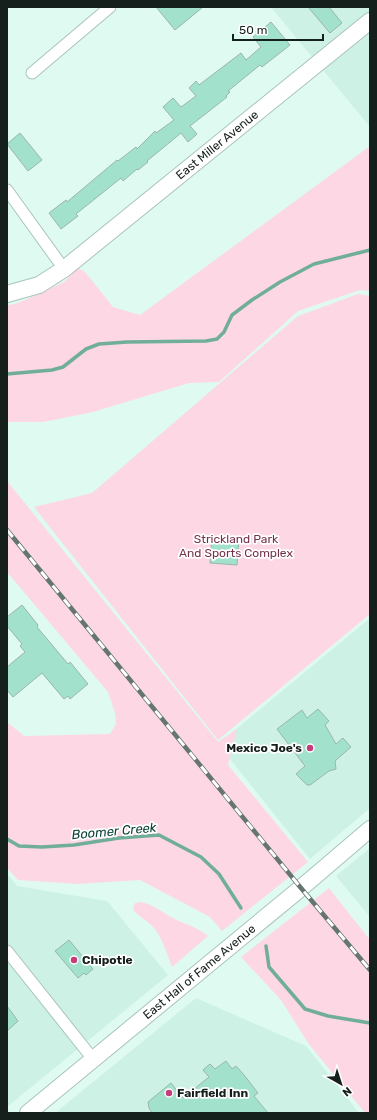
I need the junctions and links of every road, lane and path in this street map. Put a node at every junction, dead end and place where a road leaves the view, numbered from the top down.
1 (110, 7) edge
2 (370, 21) edge
3 (32, 74) dead end
4 (7, 190) edge
5 (64, 270) junction
6 (7, 294) edge
7 (370, 829) edge
8 (7, 951) edge
9 (93, 1059) junction
10 (28, 1113) edge

1 - 3 street
2 - 5 street, East Miller Avenue
4 - 5 street
5 - 6 street, East Miller Avenue
7 - 9 street, East Hall of Fame Avenue
8 - 9 street
9 - 10 street, East Hall of Fame Avenue

